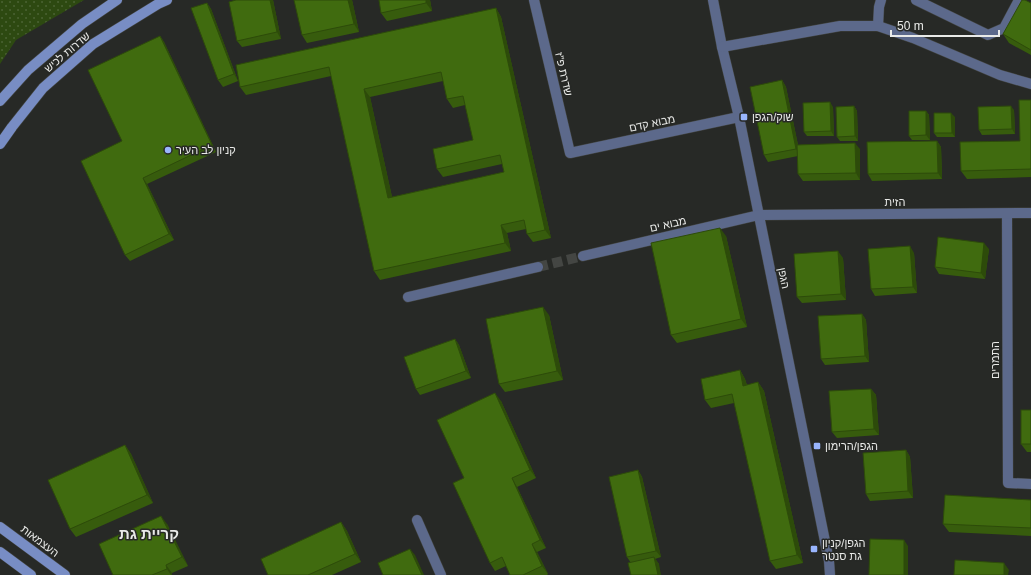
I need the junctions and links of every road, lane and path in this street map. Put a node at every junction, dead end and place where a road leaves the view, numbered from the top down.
1 (117, 0) edge
2 (168, 0) edge
3 (534, 0) edge
4 (713, 0) edge
5 (881, 0) edge
6 (916, 0) edge
7 (1019, 0) edge
8 (878, 26) junction
9 (722, 47) junction
10 (1031, 84) edge
11 (0, 101) edge
12 (739, 118) junction
13 (0, 144) edge
14 (570, 153) joint
15 (1031, 213) edge
16 (1007, 214) junction
17 (759, 215) junction
18 (584, 256) tunnel mouth
19 (538, 267) tunnel mouth
20 (408, 297) dead end
21 (1031, 484) edge
22 (417, 520) dead end
23 (0, 527) edge
24 (0, 552) edge
25 (829, 561) junction
26 (30, 575) edge
27 (65, 575) edge
28 (441, 575) edge
29 (830, 575) edge
30 (834, 575) edge

1 - 11 main road, שדרות לכיש
2 - 13 main road, שדרות לכיש
3 - 14 street, שדרת פ"ז
4 - 9 street, הגפן
5 - 8 street
6 - 7 street
8 - 9 street
8 - 10 street
9 - 12 street, הגפן
12 - 14 street, מבוא קדם
12 - 17 street, הגפן
15 - 16 street, הזית
16 - 17 street, הזית
16 - 21 street, התמרים
17 - 18 street, מבוא ים
17 - 25 street, הגפן
19 - 20 street
22 - 28 street
23 - 27 main road, העצמאות
24 - 26 main road
25 - 29 street, הגפן
25 - 30 street, הגפן

